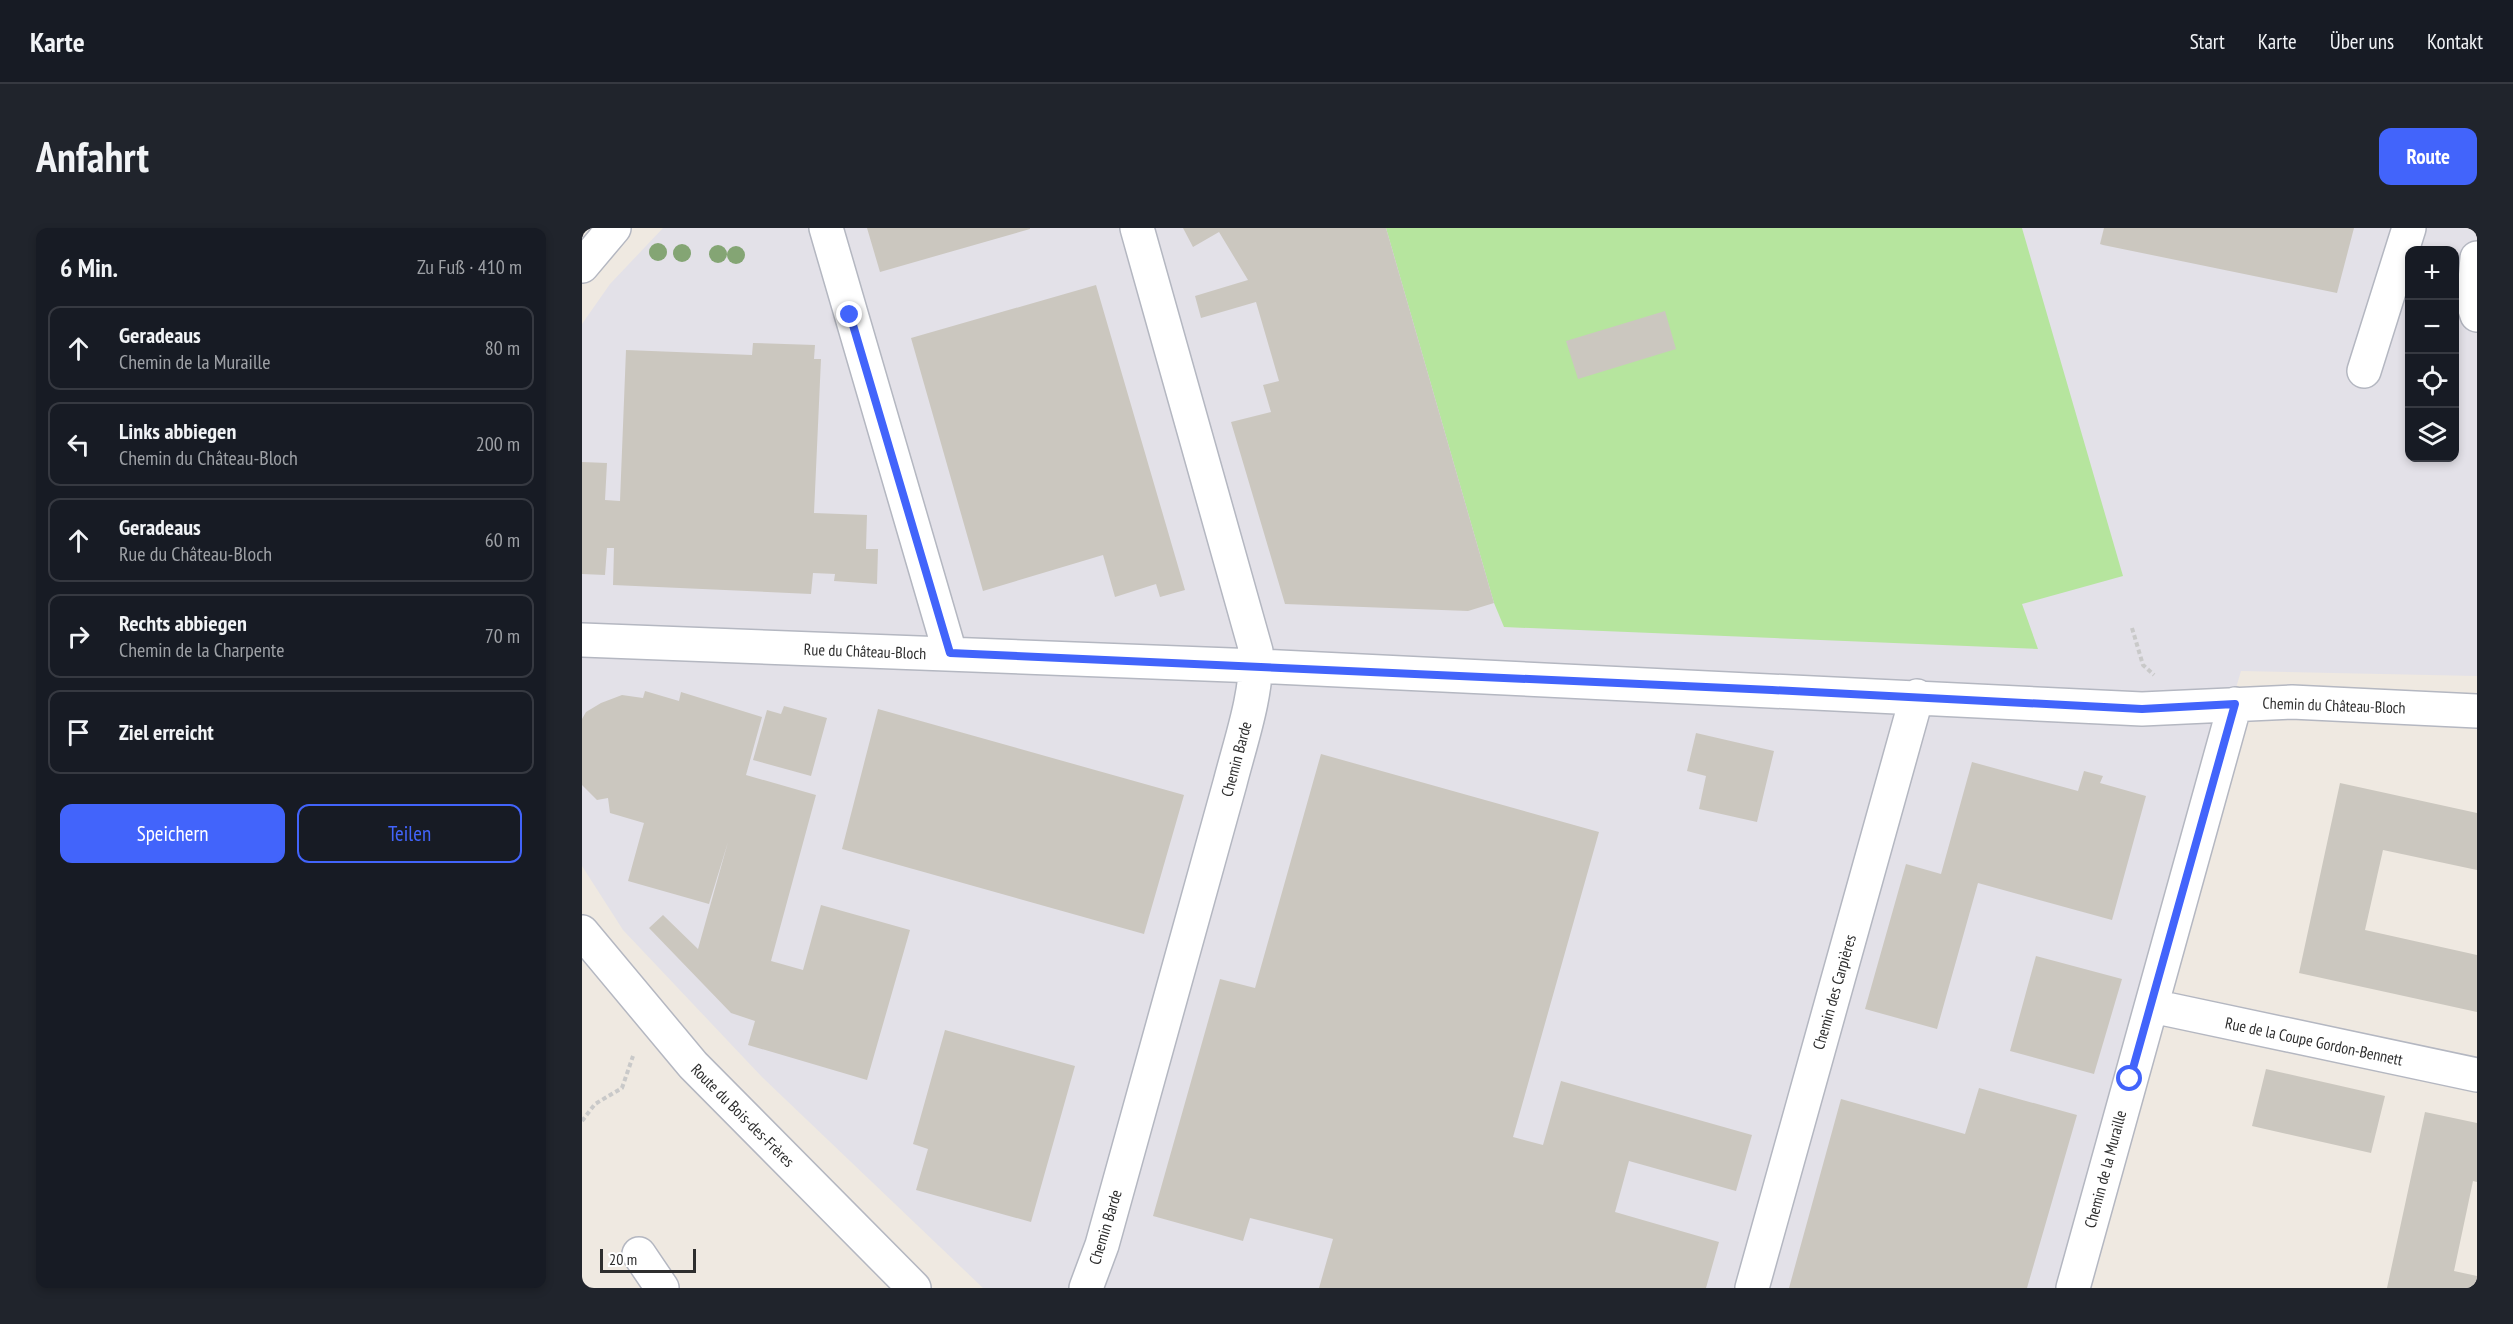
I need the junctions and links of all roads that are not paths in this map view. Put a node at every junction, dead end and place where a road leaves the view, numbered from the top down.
1 (614, 228) edge
2 (826, 228) edge
3 (1137, 228) edge
4 (2409, 228) edge
5 (2477, 258) edge
6 (582, 266) edge
7 (2477, 315) edge
8 (2364, 372) dead end
9 (582, 640) edge
10 (950, 653) junction
11 (1257, 666) junction
12 (1917, 696) junction
13 (2235, 704) junction
14 (2477, 711) edge
15 (582, 932) edge
16 (2152, 1006) junction
17 (2477, 1075) edge
18 (639, 1254) dead end
19 (662, 1288) edge
20 (914, 1288) edge
21 (1086, 1288) edge
22 (1752, 1288) edge
23 (2073, 1288) edge

1 - 6 street
2 - 10 street
3 - 11 street, Chemin Barde
4 - 8 street
5 - 7 street
9 - 10 street, Rue du Château-Bloch
10 - 11 street, Rue du Château-Bloch
11 - 12 street, Chemin du Château-Bloch
11 - 21 street, Chemin Barde
12 - 13 street, Chemin du Château-Bloch
12 - 22 street, Chemin des Carpières
13 - 14 street, Chemin du Château-Bloch
13 - 16 street, Chemin de la Muraille
15 - 20 street, Route du Bois-des-Frères
16 - 17 street, Rue de la Coupe Gordon-Bennett
16 - 23 street, Chemin de la Muraille
18 - 19 street

